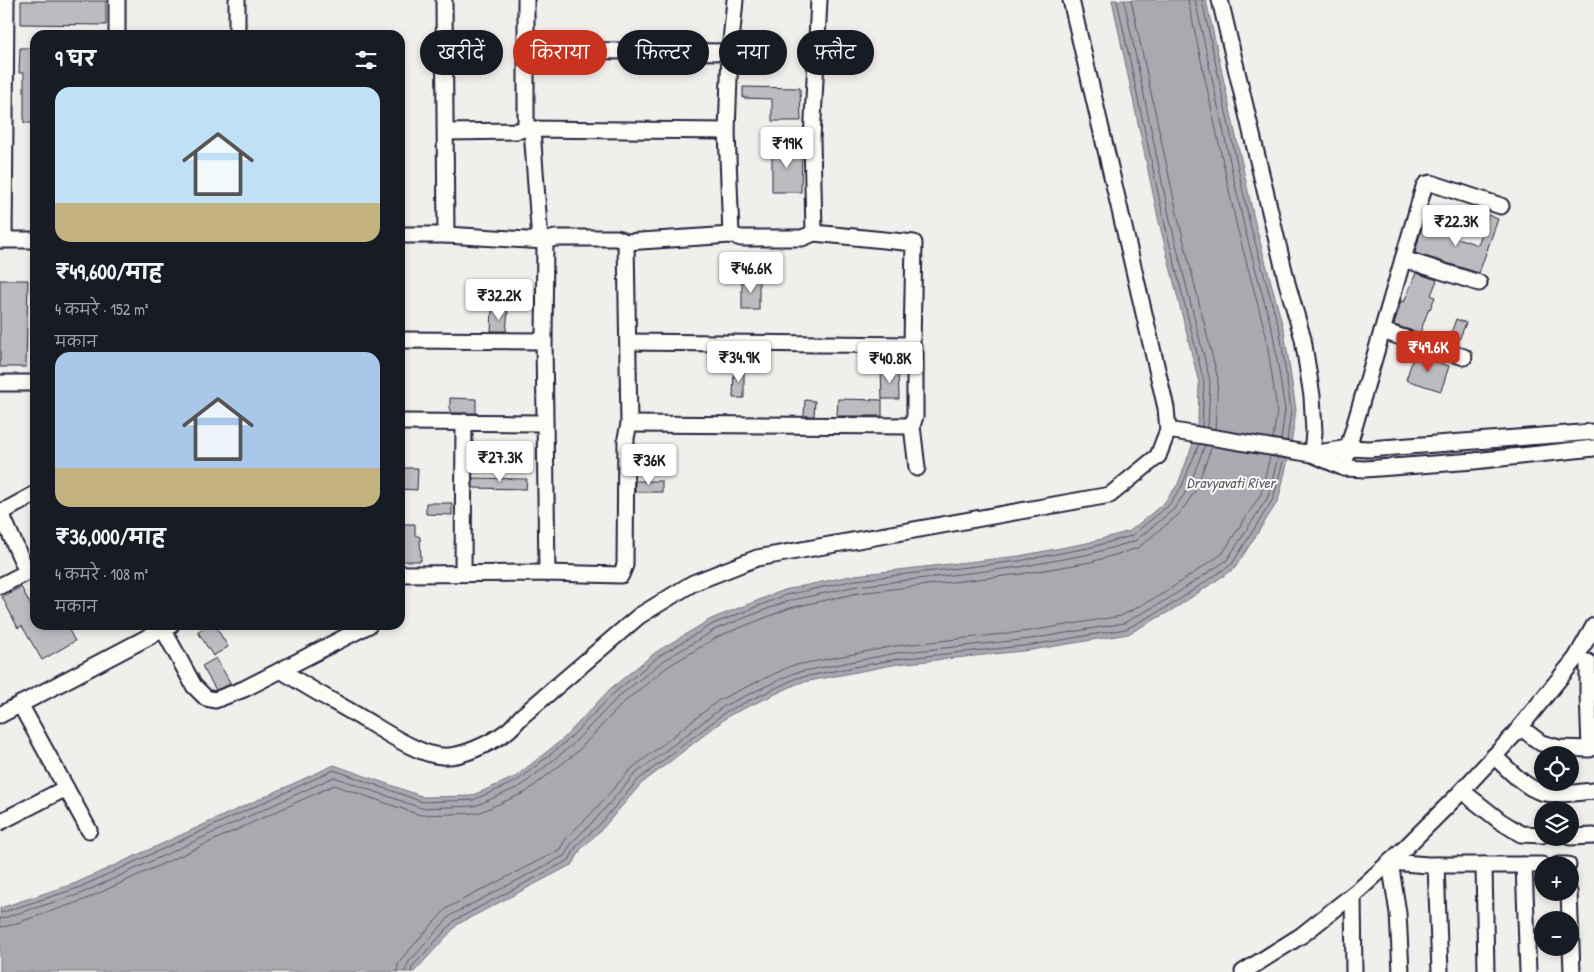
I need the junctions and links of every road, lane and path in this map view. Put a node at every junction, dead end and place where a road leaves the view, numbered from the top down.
1 (6, 0) edge
2 (117, 0) edge
3 (237, 0) edge
4 (444, 0) edge
5 (526, 0) edge
6 (735, 0) edge
7 (819, 0) edge
8 (1072, 0) edge
9 (1220, 0) edge
10 (117, 30) edge
11 (237, 30) edge
12 (527, 30) edge
13 (732, 30) edge
14 (607, 51) edge
15 (719, 52) edge
16 (528, 75) edge
17 (729, 75) edge
18 (529, 129) junction
19 (727, 131) junction
20 (446, 132) junction
21 (1501, 206) dead end
22 (814, 233) junction
23 (405, 235) edge
24 (446, 235) junction
25 (731, 235) junction
26 (2, 240) edge
27 (30, 240) edge
28 (542, 241) junction
29 (626, 242) junction
30 (1403, 259) junction
31 (1479, 283) dead end
32 (1382, 331) junction
33 (405, 340) edge
34 (544, 341) junction
35 (628, 342) junction
36 (912, 345) junction
37 (1464, 356) dead end
38 (0, 382) edge
39 (30, 383) edge
40 (405, 422) edge
41 (464, 422) junction
42 (544, 423) junction
43 (629, 424) junction
44 (912, 426) junction
45 (1168, 430) junction
46 (1594, 432) edge
47 (1348, 448) junction
48 (1594, 448) edge
49 (1312, 454) junction
50 (917, 468) dead end
51 (1344, 468) junction
52 (30, 497) edge
53 (0, 511) edge
54 (30, 568) edge
55 (30, 571) edge
56 (463, 573) junction
57 (547, 573) junction
58 (405, 574) edge
59 (0, 586) edge
60 (1594, 626) edge
61 (161, 630) edge
62 (168, 630) edge
63 (359, 630) edge
64 (1586, 661) edge
65 (281, 670) junction
66 (20, 704) junction
67 (1591, 706) edge
68 (0, 714) edge
69 (1520, 727) junction
70 (1592, 749) edge
71 (1494, 756) junction
72 (66, 788) junction
73 (1462, 791) junction
74 (1594, 791) edge
75 (0, 822) edge
76 (89, 830) dead end
77 (1534, 835) edge
78 (1594, 836) edge
79 (1579, 837) edge
80 (1390, 862) junction
81 (1436, 865) junction
82 (1484, 865) junction
83 (1534, 865) edge
84 (1524, 866) junction
85 (1353, 895) junction
86 (1570, 901) edge
87 (1244, 972) edge
88 (1354, 972) edge
89 (1401, 972) edge
90 (1440, 972) edge
91 (1486, 972) edge
92 (1528, 972) edge
93 (1572, 972) edge

1 - 26 street
2 - 10 street
3 - 11 street
4 - 20 street
5 - 12 street
6 - 13 street
7 - 22 street
8 - 45 street
9 - 49 street
14 - 15 street
16 - 18 street
17 - 19 street
18 - 19 street
18 - 20 street
18 - 28 street
19 - 25 street
20 - 24 street
21 - 30 street
22 - 25 street
22 - 36 street
23 - 24 street
24 - 28 street
25 - 29 street
26 - 27 street
28 - 29 street
28 - 34 street
29 - 35 street
30 - 31 street
30 - 32 street
32 - 37 street
32 - 47 street
33 - 34 street
34 - 42 street
35 - 36 street
35 - 43 street
36 - 44 street
38 - 39 street
40 - 41 street
41 - 42 street
41 - 56 street
42 - 57 street
43 - 44 street
43 - 57 street
44 - 50 street
45 - 49 street
45 - 65 street
46 - 47 street
47 - 49 street
47 - 51 street
48 - 51 street
49 - 51 street
52 - 53 street
53 - 54 street
55 - 59 street
56 - 57 street
56 - 58 street
60 - 64 street
61 - 66 street
62 - 65 street
63 - 65 street
64 - 67 street
64 - 69 street
66 - 68 street
66 - 72 street
67 - 70 street
69 - 70 street
69 - 71 street
71 - 73 street
71 - 74 street
72 - 75 street
72 - 76 street
73 - 77 street
73 - 80 street
78 - 79 street
80 - 81 street
80 - 85 street
80 - 89 street
81 - 82 street
81 - 90 street
82 - 84 street
82 - 91 street
83 - 84 street
84 - 92 street
85 - 87 street
85 - 88 street
86 - 93 street

